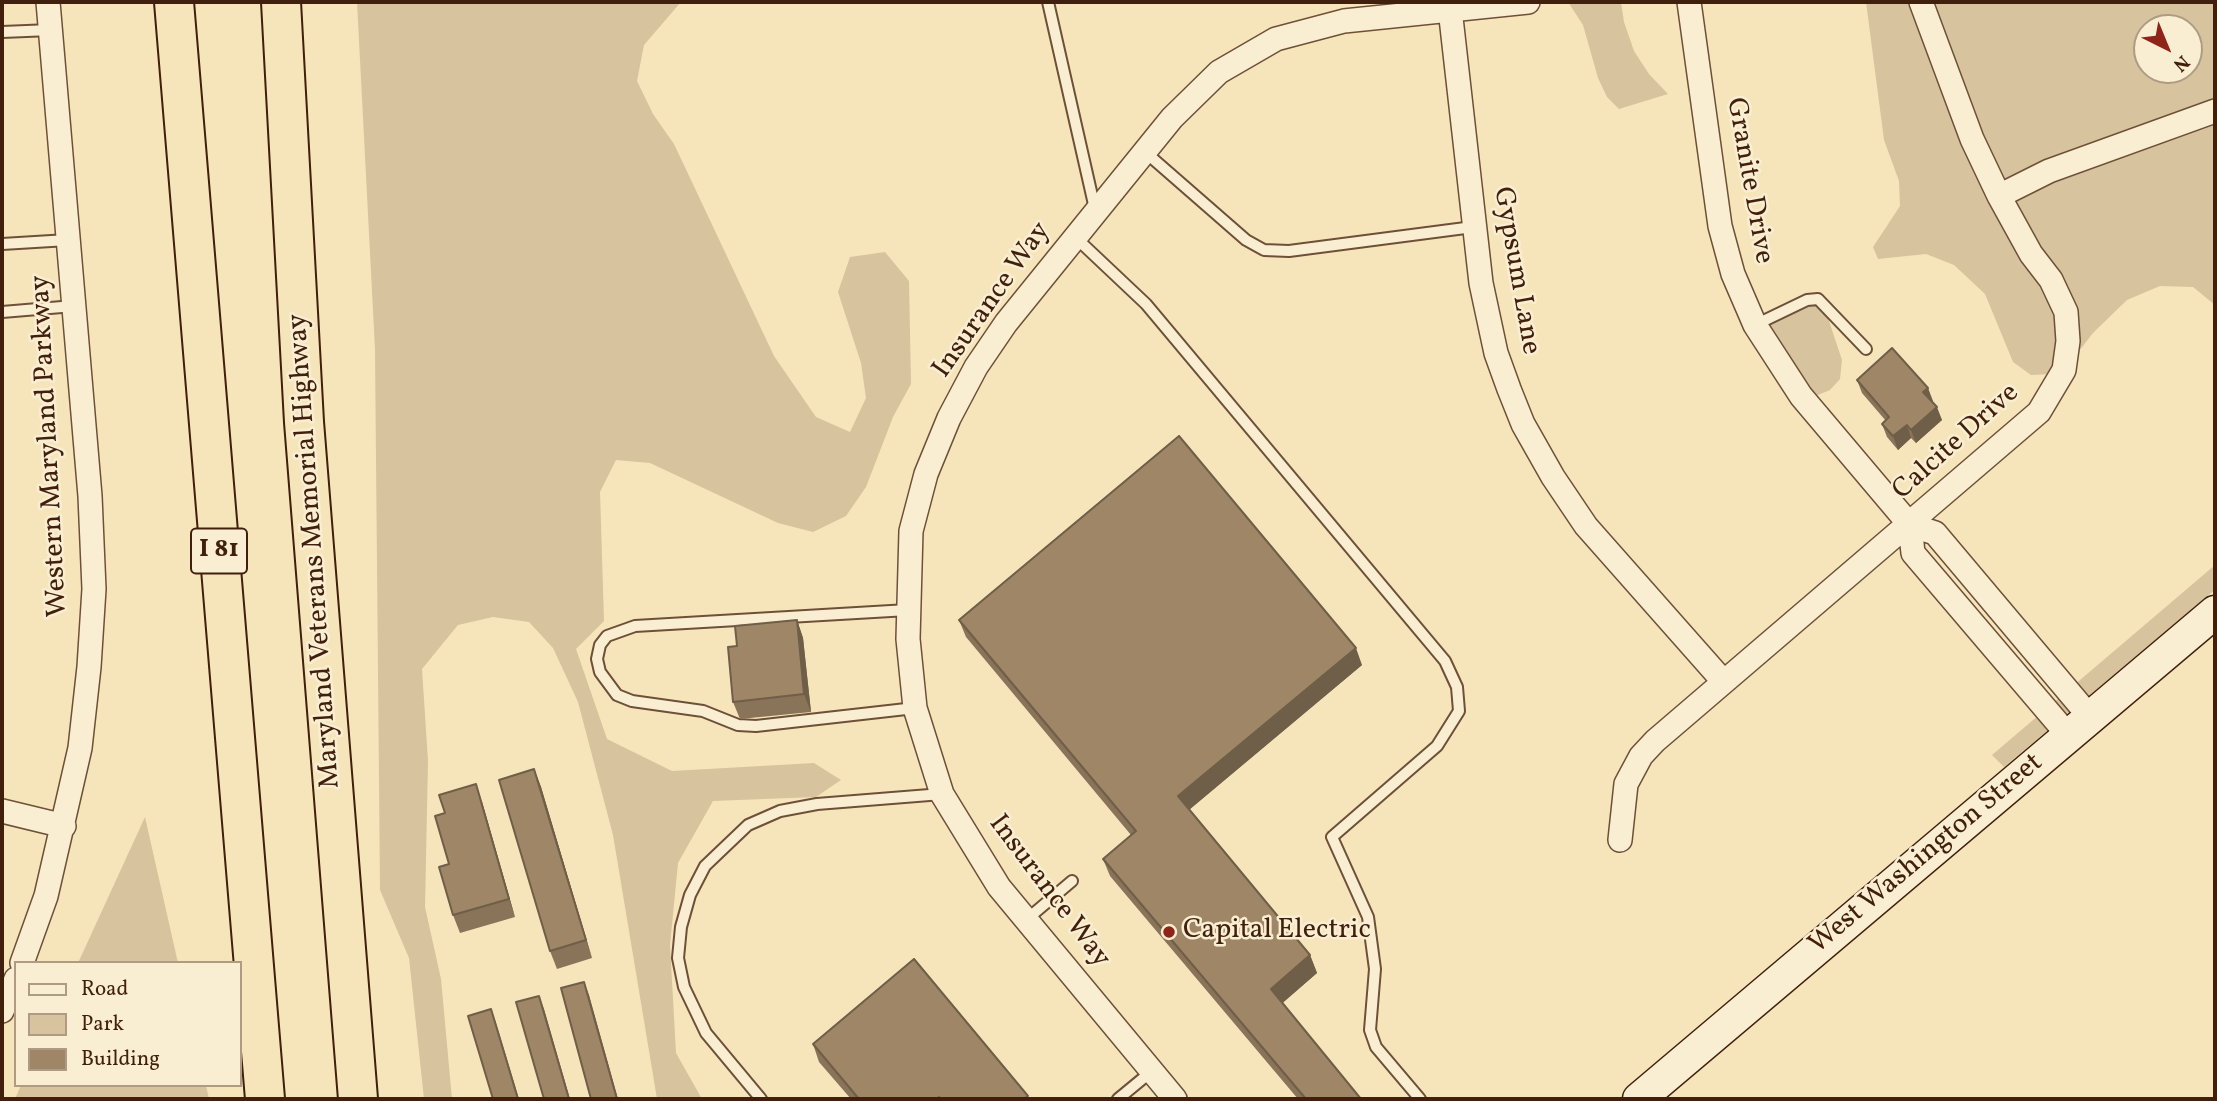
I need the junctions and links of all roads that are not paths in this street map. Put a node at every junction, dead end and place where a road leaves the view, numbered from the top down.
1 (48, 2) edge
2 (174, 2) edge
3 (281, 2) edge
4 (1048, 2) edge
5 (1528, 2) edge
6 (1689, 2) edge
7 (1921, 2) edge
8 (1450, 9) junction
9 (51, 30) junction
10 (2, 32) edge
11 (2215, 111) edge
12 (1144, 151) junction
13 (1999, 196) junction
14 (1096, 209) junction
15 (1473, 227) junction
16 (1075, 237) junction
17 (68, 240) junction
18 (2, 244) edge
19 (74, 306) junction
20 (2, 312) edge
21 (1755, 325) junction
22 (1866, 349) dead end
23 (1910, 525) junction
24 (908, 610) junction
25 (2215, 612) edge
26 (1723, 681) junction
27 (915, 708) junction
28 (2079, 726) junction
29 (942, 794) junction
30 (2, 811) edge
31 (64, 826) junction
32 (1620, 840) dead end
33 (1072, 881) dead end
34 (1027, 920) junction
35 (23, 961) edge
36 (14, 984) edge
37 (2, 1011) edge
38 (1152, 1071) junction
39 (265, 1099) edge
40 (358, 1099) edge
41 (761, 1099) edge
42 (1118, 1099) edge
43 (1175, 1099) edge
44 (1420, 1099) edge
45 (1639, 1099) edge

1 - 9 street, Western Maryland Parkway
2 - 39 highway, I 81
3 - 40 highway, Maryland Veterans Memorial Highway
4 - 14 lane
5 - 8 street, Insurance Way
6 - 21 street, Granite Drive
7 - 13 street, Calcite Drive
8 - 12 street, Insurance Way
8 - 15 street, Gypsum Lane
9 - 10 lane
9 - 17 street, Western Maryland Parkway
11 - 13 street
12 - 14 street, Insurance Way
12 - 15 lane
13 - 23 street, Calcite Drive
14 - 16 street, Insurance Way
15 - 26 street, Gypsum Lane
16 - 24 street, Insurance Way
16 - 44 lane
17 - 18 lane
17 - 19 street, Western Maryland Parkway
19 - 20 lane
19 - 31 street, Western Maryland Parkway
21 - 22 lane
21 - 23 street, Granite Drive
23 - 26 street, Calcite Drive
23 - 28 street, Granite Drive
24 - 27 street, Insurance Way
24 - 27 lane
25 - 28 main road, West Washington Street
26 - 32 street, Calcite Drive
27 - 29 street, Insurance Way
28 - 45 main road, West Washington Street
29 - 34 street, Insurance Way
29 - 41 lane
30 - 31 street
31 - 35 street, Western Maryland Parkway
33 - 34 lane
34 - 38 street, Insurance Way
36 - 37 street
38 - 42 lane
38 - 43 street, Insurance Way

